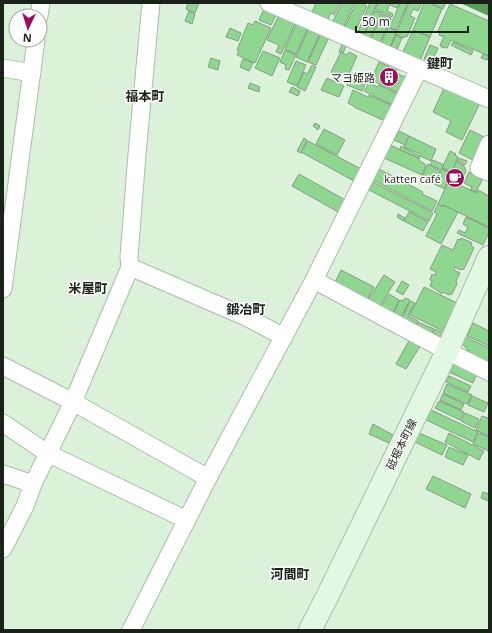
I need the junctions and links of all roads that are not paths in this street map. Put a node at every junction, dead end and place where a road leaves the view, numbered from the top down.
1 (152, 3) edge
2 (269, 3) edge
3 (35, 48) edge
4 (3, 68) edge
5 (419, 69) junction
6 (32, 73) junction
7 (489, 100) edge
8 (489, 144) edge
9 (489, 172) edge
10 (489, 257) edge
11 (130, 267) junction
12 (314, 280) junction
13 (3, 289) edge
14 (284, 337) junction
15 (447, 351) junction
16 (3, 366) edge
17 (489, 372) edge
18 (73, 402) junction
19 (3, 423) edge
20 (47, 453) junction
21 (3, 474) edge
22 (208, 478) junction
23 (33, 484) junction
24 (25, 506) junction
25 (187, 520) junction
26 (3, 526) edge
27 (3, 549) edge
28 (130, 630) edge
29 (310, 630) edge

1 - 11 street
2 - 5 street
3 - 6 street
4 - 6 street
5 - 7 street
5 - 12 street
6 - 13 street
8 - 9 street
10 - 15 main road, 砥堀本町線
11 - 14 street
11 - 18 street
12 - 14 street
12 - 15 street
14 - 22 street
15 - 17 street
15 - 29 main road, 砥堀本町線
16 - 18 street
18 - 20 street
18 - 22 street
19 - 20 street
20 - 23 street
20 - 25 street
21 - 23 street
22 - 25 street
23 - 24 street
24 - 26 street
24 - 27 street
25 - 28 street

